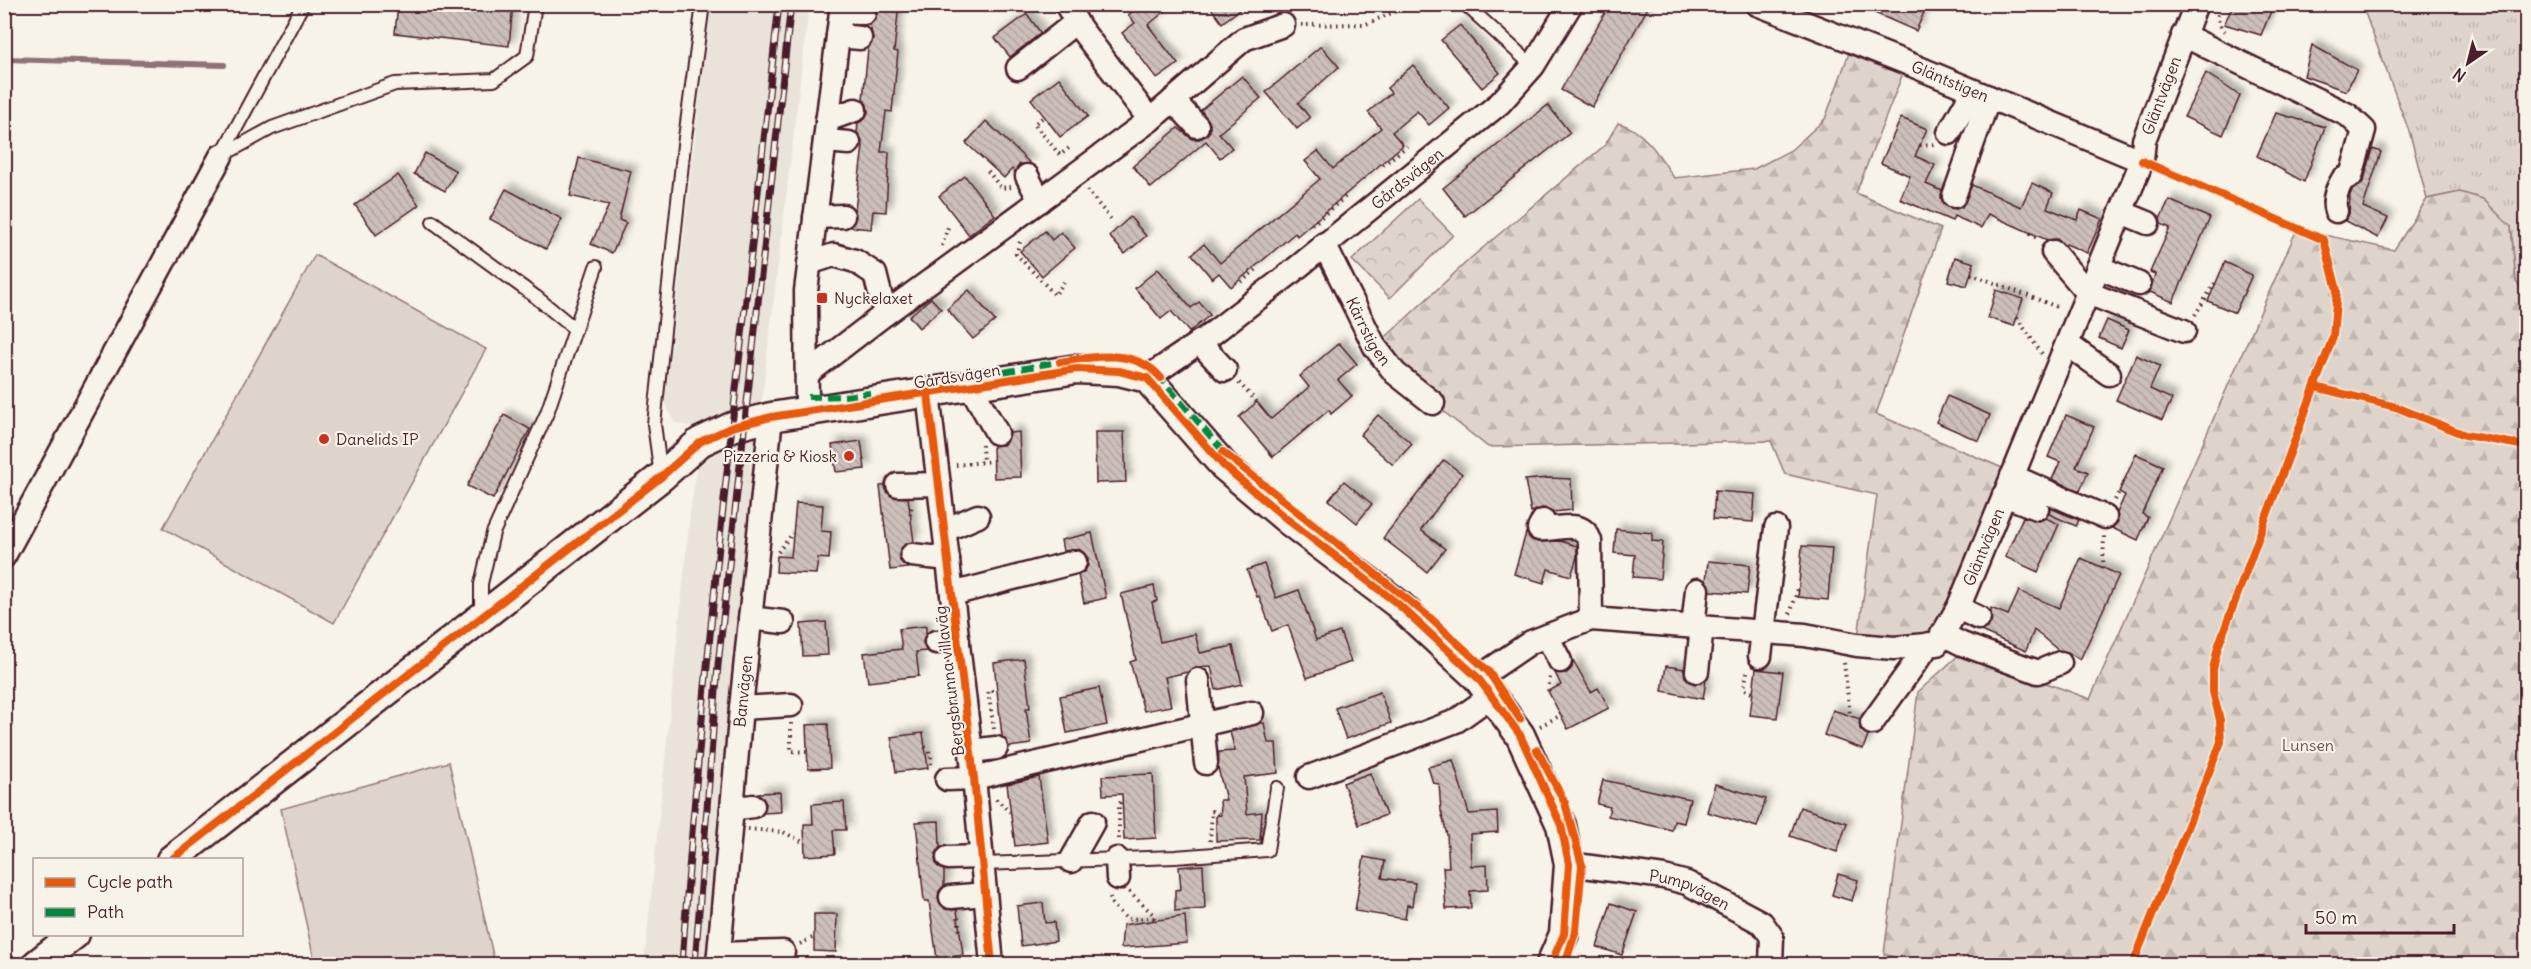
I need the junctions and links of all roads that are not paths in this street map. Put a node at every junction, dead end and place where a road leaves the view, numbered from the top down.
1 (303, 4) edge
2 (535, 4) edge
3 (703, 4) edge
4 (1466, 4) edge
5 (1571, 4) edge
6 (1757, 4) edge
7 (2196, 4) edge
8 (841, 8) edge
9 (864, 13) dead end
10 (1071, 13) edge
11 (1283, 25) road end
12 (1877, 30) dead end
13 (2183, 35) junction
14 (1853, 42) junction
15 (1533, 66) junction
16 (1018, 68) dead end
17 (1981, 94) junction
18 (1173, 100) junction
19 (855, 110) dead end
20 (1150, 120) junction
21 (1197, 126) dead end
22 (826, 130) junction
23 (1949, 133) dead end
24 (849, 143) dead end
25 (221, 156) junction
26 (2142, 161) junction
27 (1019, 181) road end
28 (1954, 196) dead end
29 (1040, 201) junction
30 (2336, 211) dead end
31 (2121, 212) junction
32 (843, 216) dead end
33 (815, 217) junction
34 (433, 222) dead end
35 (2148, 223) dead end
36 (1324, 244) junction
37 (2053, 252) dead end
38 (809, 263) junction
39 (596, 267) dead end
40 (2098, 267) junction
41 (2139, 284) dead end
42 (2088, 293) junction
43 (885, 314) junction
44 (575, 329) junction
45 (2184, 331) road end
46 (1199, 342) junction
47 (2056, 355) junction
48 (1225, 370) road end
49 (807, 374) junction
50 (2109, 374) dead end
51 (1147, 378) junction
52 (972, 387) junction
53 (928, 394) junction
54 (1433, 403) dead end
55 (807, 411) junction
56 (771, 417) junction
57 (997, 433) dead end
58 (2044, 473) dead end
59 (938, 476) junction
60 (661, 477) junction
61 (2012, 477) junction
62 (898, 485) dead end
63 (2037, 508) dead end
64 (978, 516) dead end
65 (2105, 517) road end
66 (1543, 520) dead end
67 (1776, 528) dead end
68 (945, 530) junction
69 (912, 555) dead end
70 (4, 556) edge
71 (948, 559) junction
72 (1075, 562) dead end
73 (1697, 590) dead end
74 (952, 594) junction
75 (1958, 608) junction
76 (480, 618) junction
77 (750, 618) junction
78 (1979, 618) dead end
79 (1591, 619) junction
80 (783, 622) dead end
81 (1697, 627) junction
82 (1762, 632) junction
83 (1547, 636) junction
84 (1936, 639) junction
85 (1760, 656) dead end
86 (1560, 661) dead end
87 (2060, 663) dead end
88 (1697, 671) dead end
89 (1198, 680) dead end
90 (1485, 687) junction
91 (791, 705) road end
92 (741, 708) junction
93 (1252, 713) dead end
94 (1202, 723) junction
95 (1872, 723) dead end
96 (996, 748) road end
97 (971, 751) junction
98 (1206, 763) dead end
99 (1309, 777) dead end
100 (947, 779) dead end
101 (1277, 789) dead end
102 (989, 796) junction
103 (1093, 822) dead end
104 (174, 858) edge
105 (948, 858) dead end
106 (982, 861) junction
107 (1071, 861) junction
108 (1569, 864) junction
109 (985, 894) junction
110 (951, 897) dead end
111 (72, 936) edge
112 (783, 952) dead end
113 (719, 959) edge
114 (37, 964) edge
115 (992, 964) edge
116 (1551, 964) edge
117 (1771, 964) edge

1 - 25 lane
2 - 25 lane
3 - 60 lane
4 - 15 lane
5 - 15 street, Gårdsvägen
6 - 14 street, Gläntstigen
7 - 13 street, Gläntvägen
8 - 9 street
8 - 22 street
10 - 16 street
10 - 20 street
11 - 18 street
12 - 14 street
13 - 26 street, Gläntvägen
13 - 30 street
14 - 17 street, Gläntstigen
15 - 36 street, Gårdsvägen
17 - 23 street
17 - 26 street, Gläntstigen
17 - 28 street
18 - 20 street
18 - 21 street
19 - 22 street
20 - 29 street
22 - 24 street
22 - 33 street
25 - 70 street
26 - 31 street, Gläntvägen
27 - 29 street
29 - 43 street
31 - 35 street
31 - 40 street, Gläntvägen
32 - 33 street
33 - 38 street
34 - 44 lane
36 - 46 street, Gårdsvägen
36 - 54 street, Kärrstigen
37 - 42 street
38 - 43 street
38 - 49 street
39 - 44 lane
40 - 41 street
40 - 42 street, Gläntvägen
42 - 45 street
42 - 47 street, Gläntvägen
43 - 49 street
44 - 76 lane
46 - 48 street
46 - 51 street, Gårdsvägen
47 - 50 street
47 - 61 street, Gläntvägen
49 - 55 street
51 - 52 street, Gårdsvägen
51 - 90 street
52 - 53 street, Gårdsvägen
52 - 57 street
53 - 55 street, Gårdsvägen
53 - 59 street, Bergsbrunna villaväg
55 - 56 street, Gårdsvägen
56 - 60 street, Gårdsvägen
56 - 77 street, Banvägen
58 - 61 street
59 - 62 street
59 - 68 street, Bergsbrunna villaväg
60 - 76 street, Gårdsvägen
61 - 63 street
61 - 65 street
61 - 75 street, Gläntvägen
64 - 68 street
66 - 79 street
67 - 82 street
68 - 71 street, Bergsbrunna villaväg
69 - 71 street
71 - 74 street, Bergsbrunna villaväg
72 - 74 street
73 - 81 street
74 - 97 street, Bergsbrunna villaväg
75 - 78 street
75 - 84 street, Gläntvägen
76 - 104 street, Gårdsvägen
77 - 80 street
77 - 92 street, Banvägen
79 - 81 street
79 - 83 street
81 - 82 street
81 - 88 street
82 - 84 street
82 - 85 street
83 - 86 street
83 - 90 street
84 - 87 street
84 - 95 street, Gläntvägen
89 - 94 street
90 - 99 street
90 - 108 street
91 - 92 street
92 - 113 street, Banvägen
93 - 94 street, Bergsbrunna villaväg
94 - 98 street
94 - 102 street, Bergsbrunna villaväg
96 - 97 street
97 - 102 street, Bergsbrunna villaväg
100 - 102 street
101 - 107 lane
102 - 106 street, Bergsbrunna villaväg
103 - 107 street
105 - 106 street
106 - 107 lane
106 - 109 street, Bergsbrunna villaväg
108 - 116 street
108 - 117 street, Pumpvägen
109 - 110 street
109 - 115 street, Bergsbrunna villaväg
111 - 114 street
112 - 113 street

